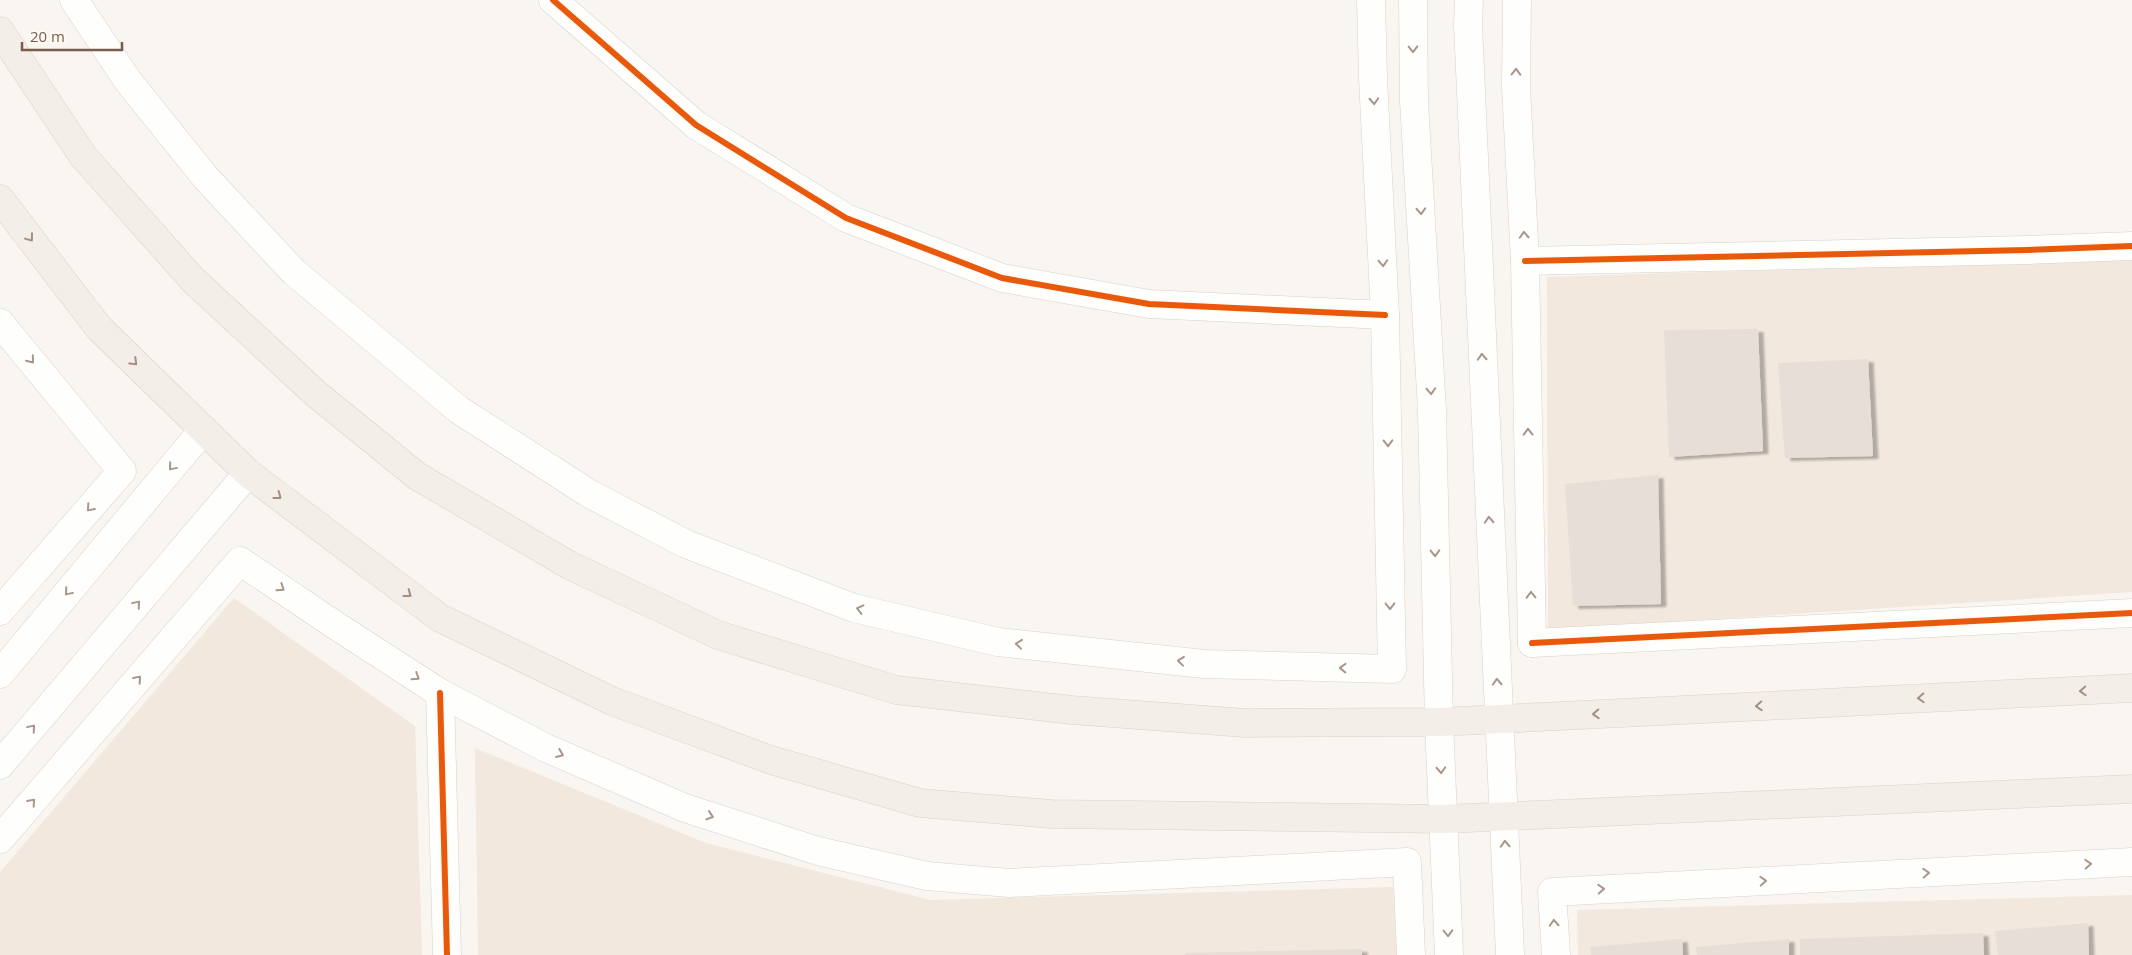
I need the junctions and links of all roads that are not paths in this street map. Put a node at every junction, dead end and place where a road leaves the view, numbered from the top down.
1 (74, 0) edge
2 (554, 0) edge
3 (1371, 0) edge
4 (1412, 0) edge
5 (1469, 0) edge
6 (1517, 0) edge
7 (0, 31) edge
8 (0, 199) edge
9 (2132, 246) edge
10 (1525, 261) junction
11 (1385, 315) junction
12 (0, 323) edge
13 (203, 430) junction
14 (248, 473) junction
15 (0, 610) edge
16 (2132, 613) edge
17 (0, 674) edge
18 (2132, 688) edge
19 (440, 693) junction
20 (1498, 719) junction
21 (1439, 722) junction
22 (0, 765) edge
23 (2132, 789) edge
24 (1503, 816) junction
25 (1444, 819) junction
26 (0, 839) edge
27 (2132, 862) edge
28 (447, 955) edge
29 (1411, 955) edge
30 (1449, 955) edge
31 (1510, 955) edge
32 (1556, 955) edge

11 -> 1 main road
2 - 11 main road
3 -> 11 main road
4 -> 21 main road
20 -> 5 main road
10 -> 6 main road
7 - 21 main road
8 -> 13 main road
9 - 10 main road
16 -> 10 main road
12 -> 15 main road
13 - 14 main road
13 -> 17 main road
22 -> 14 main road
14 -> 25 main road
18 -> 20 main road
26 -> 19 main road
19 - 28 main road
19 -> 29 main road
20 - 21 main road
20 - 24 main road
21 -> 25 main road
23 - 24 main road
24 - 25 main road
31 -> 24 main road
25 -> 30 main road
32 -> 27 main road

